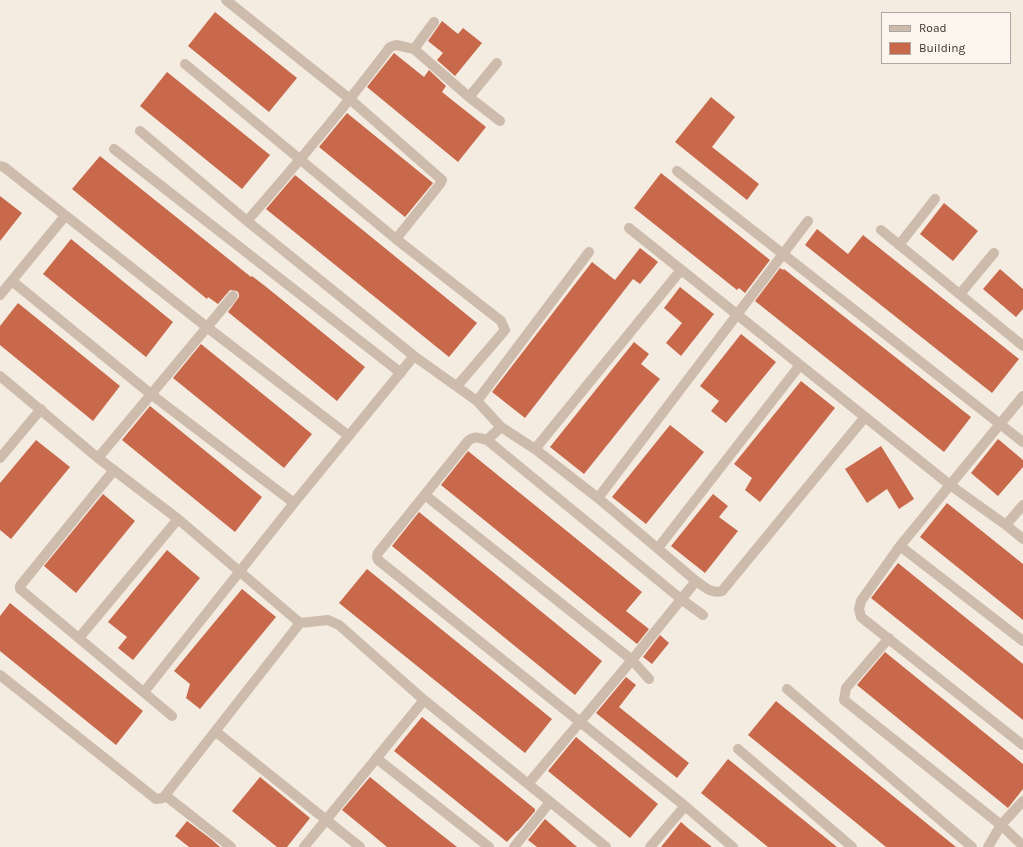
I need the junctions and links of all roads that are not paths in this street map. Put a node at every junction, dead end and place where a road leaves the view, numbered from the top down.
1 (226, 0) edge
2 (434, 22) dead end
3 (414, 49) junction
4 (497, 63) dead end
5 (185, 64) dead end
6 (469, 97) junction
7 (351, 100) junction
8 (500, 121) dead end
9 (140, 131) dead end
10 (114, 149) dead end
11 (301, 160) junction
12 (0, 166) edge
13 (677, 171) dead end
14 (935, 200) dead end
15 (65, 216) junction
16 (247, 221) junction
17 (808, 221) dead end
18 (629, 228) dead end
19 (881, 230) dead end
20 (396, 239) junction
21 (899, 245) junction
22 (589, 252) dead end
23 (784, 253) junction
24 (994, 253) dead end
25 (681, 270) junction
26 (12, 280) junction
27 (960, 294) junction
28 (0, 295) edge
29 (233, 296) dead end
30 (737, 315) junction
31 (208, 328) junction
32 (1023, 345) edge
33 (414, 356) junction
34 (800, 365) junction
35 (400, 372) junction
36 (0, 376) edge
37 (457, 386) junction
38 (152, 395) junction
39 (1023, 396) edge
40 (477, 402) junction
41 (41, 409) junction
42 (865, 417) junction
43 (1000, 424) junction
44 (501, 427) junction
45 (349, 436) junction
46 (487, 440) junction
47 (1023, 442) edge
48 (535, 449) junction
49 (0, 458) edge
50 (98, 458) junction
51 (114, 470) junction
52 (950, 485) junction
53 (424, 495) junction
54 (598, 498) junction
55 (294, 503) junction
56 (1023, 505) edge
57 (178, 519) junction
58 (1006, 525) junction
59 (1023, 539) edge
60 (900, 546) junction
61 (658, 548) junction
62 (240, 572) junction
63 (696, 581) junction
64 (681, 599) junction
65 (703, 615) dead end
66 (300, 623) junction
67 (79, 638) junction
68 (889, 638) junction
69 (1023, 641) edge
70 (632, 660) junction
71 (0, 674) edge
72 (649, 679) dead end
73 (788, 689) dead end
74 (144, 692) junction
75 (424, 700) junction
76 (172, 716) dead end
77 (579, 721) junction
78 (215, 731) junction
79 (1023, 745) edge
80 (738, 749) dead end
81 (376, 758) junction
82 (528, 784) junction
83 (166, 796) junction
84 (550, 802) junction
85 (1023, 802) edge
86 (685, 806) junction
87 (326, 819) junction
88 (1001, 825) junction
89 (1023, 846) edge
90 (231, 847) edge
91 (304, 847) edge
92 (360, 847) edge
93 (489, 847) edge
94 (514, 847) edge
95 (606, 847) edge
96 (650, 847) edge
97 (733, 847) edge
98 (852, 847) edge
99 (972, 847) edge
100 (988, 847) edge

1 - 7 street
2 - 3 street
3 - 6 street
3 - 7 street
4 - 6 street
5 - 11 street
6 - 8 street
7 - 11 street
7 - 20 street
9 - 16 street
10 - 35 street
11 - 16 street
11 - 20 street
12 - 15 street
13 - 23 street
14 - 21 street
15 - 26 street
15 - 31 street
16 - 33 street
17 - 23 street
18 - 25 street
19 - 21 street
20 - 37 street
21 - 27 street
22 - 40 street
23 - 30 street
23 - 43 street
24 - 27 street
25 - 30 street
25 - 48 street
26 - 28 street
26 - 38 street
27 - 32 street
29 - 31 street
30 - 34 street
30 - 54 street
31 - 38 street
31 - 45 street
33 - 35 street
33 - 37 street
34 - 42 street
34 - 61 street
35 - 45 street
36 - 41 street
37 - 40 street
38 - 50 street
38 - 55 street
39 - 43 street
40 - 44 street
41 - 49 street
41 - 50 street
42 - 52 street
42 - 63 street
43 - 47 street
43 - 52 street
44 - 46 street
44 - 48 street
45 - 55 street
46 - 53 street
46 - 64 street
48 - 54 street
50 - 51 street
51 - 57 street
51 - 67 street
52 - 58 street
52 - 60 street
53 - 70 street
53 - 77 street
54 - 61 street
55 - 62 street
56 - 58 street
57 - 62 street
57 - 67 street
58 - 59 street
60 - 68 street
60 - 69 street
61 - 63 street
62 - 66 street
62 - 74 street
63 - 64 street
64 - 65 street
64 - 70 street
66 - 75 street
66 - 78 street
67 - 74 street
68 - 79 street
68 - 88 street
70 - 72 street
70 - 77 street
71 - 83 street
73 - 99 street
74 - 76 street
75 - 81 street
75 - 82 street
77 - 82 street
77 - 86 street
78 - 83 street
78 - 87 street
80 - 98 street
81 - 87 street
81 - 93 street
82 - 84 street
83 - 90 street
84 - 94 street
84 - 95 street
85 - 88 street
86 - 96 street
86 - 97 street
87 - 91 street
87 - 92 street
88 - 89 street
88 - 100 street

